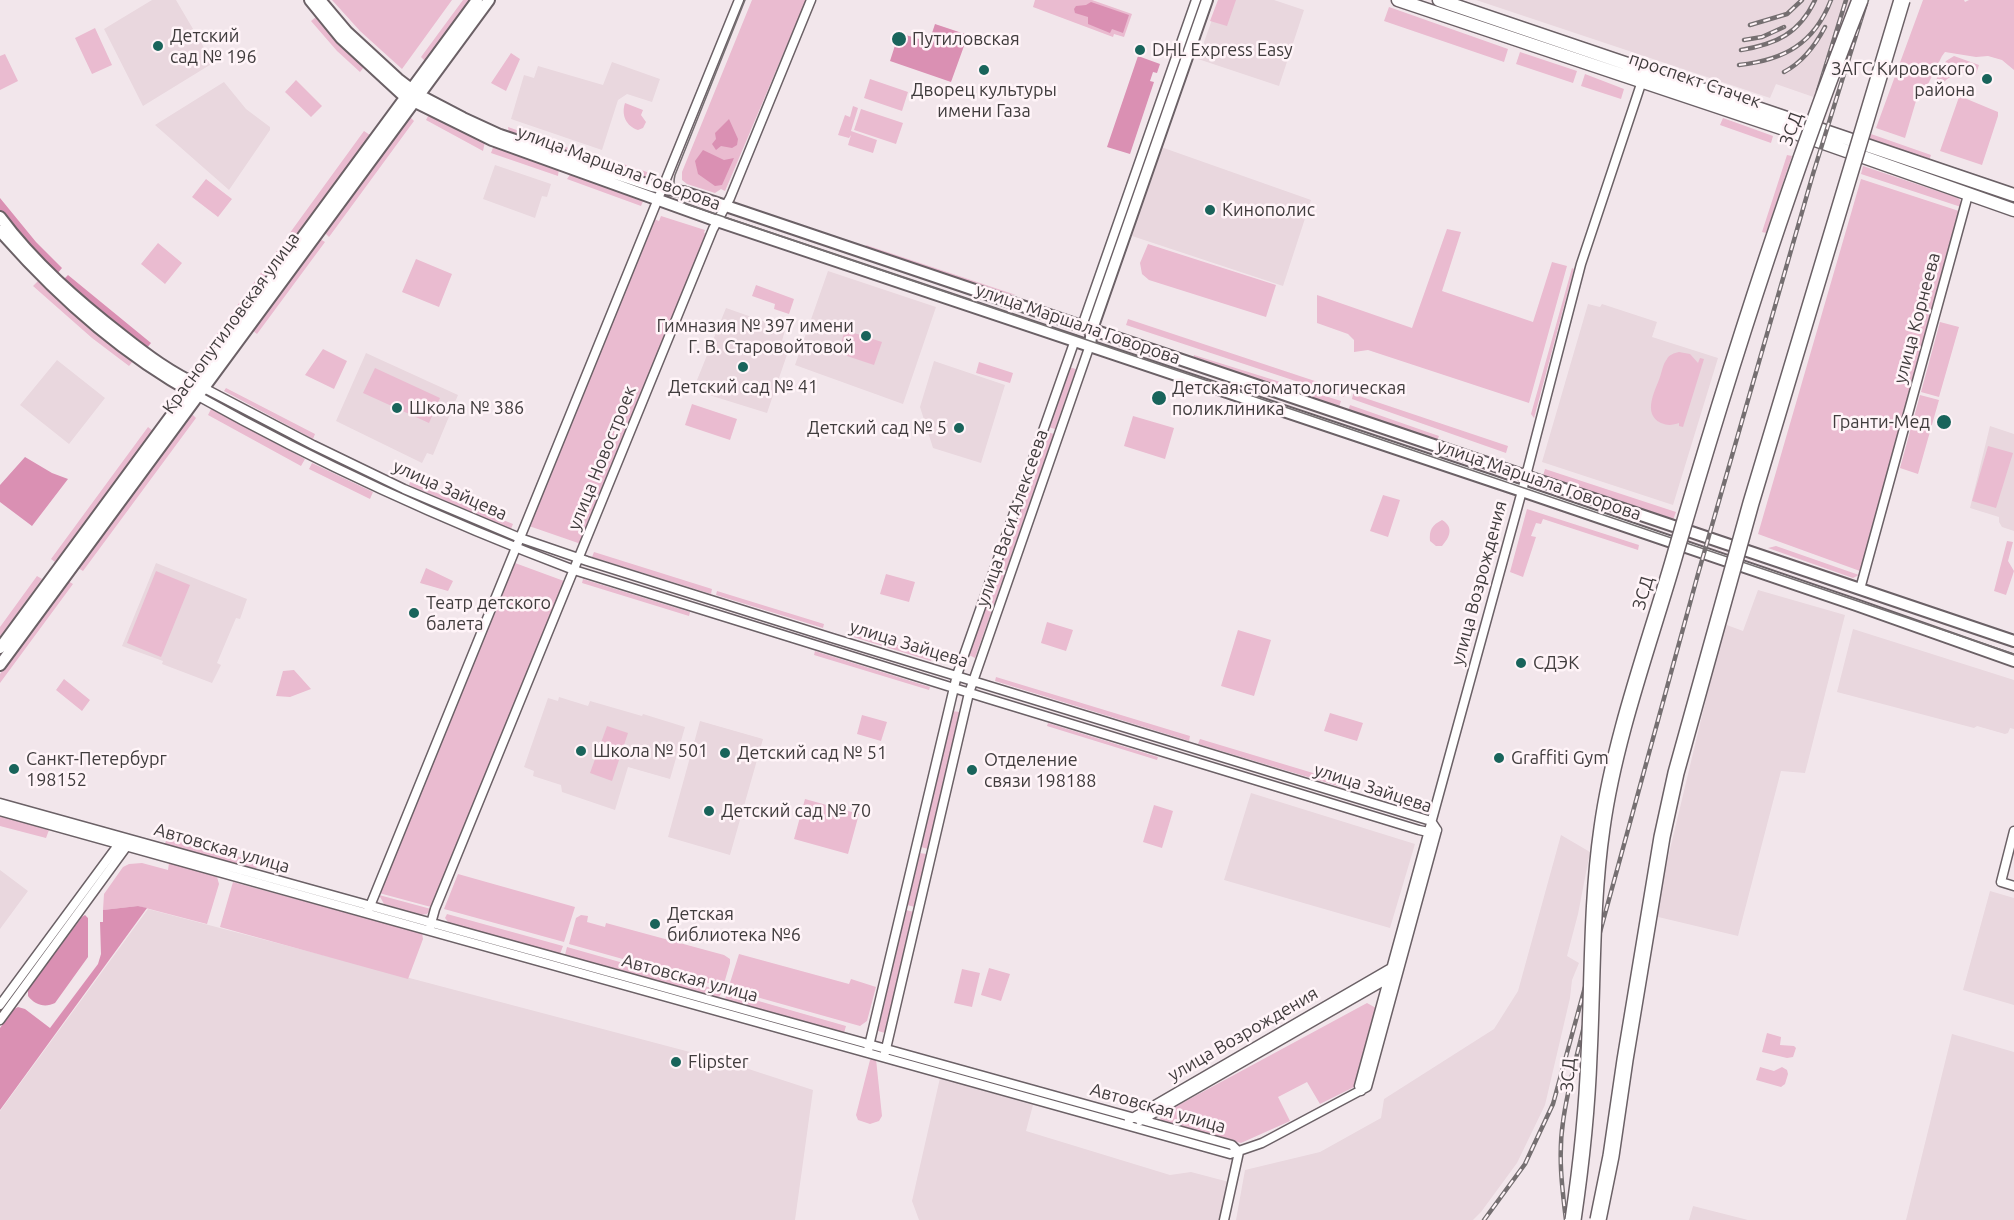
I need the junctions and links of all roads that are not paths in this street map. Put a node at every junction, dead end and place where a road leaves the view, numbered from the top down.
1 (310, 0) edge
2 (320, 0) edge
3 (477, 0) edge
4 (489, 0) edge
5 (739, 0) edge
6 (811, 0) edge
7 (1196, 0) edge
8 (1207, 0) edge
9 (1398, 0) edge
10 (1439, 0) edge
11 (1860, 0) edge
12 (1902, 0) edge
13 (1644, 76) junction
14 (412, 96) junction
15 (663, 188) junction
16 (1968, 195) junction
17 (2014, 195) edge
18 (658, 199) junction
19 (726, 206) junction
20 (2014, 210) edge
21 (0, 217) edge
22 (717, 221) junction
23 (2, 230) edge
24 (1087, 328) junction
25 (1075, 340) junction
26 (1090, 345) junction
27 (196, 390) junction
28 (1524, 477) junction
29 (1522, 491) junction
30 (520, 538) junction
31 (516, 548) junction
32 (578, 558) junction
33 (573, 570) junction
34 (1860, 589) junction
35 (2014, 641) edge
36 (0, 648) edge
37 (2014, 662) edge
38 (0, 665) edge
39 (957, 675) junction
40 (973, 680) junction
41 (953, 688) junction
42 (969, 693) junction
43 (0, 803) edge
44 (0, 812) edge
45 (1431, 821) junction
46 (1432, 831) junction
47 (2014, 831) edge
48 (124, 843) junction
49 (2014, 886) edge
50 (369, 910) junction
51 (430, 927) junction
52 (1394, 970) junction
53 (1387, 979) junction
54 (0, 1005) edge
55 (0, 1020) edge
56 (868, 1049) junction
57 (885, 1053) junction
58 (1361, 1091) junction
59 (1131, 1117) junction
60 (1141, 1120) junction
61 (1125, 1125) junction
62 (1239, 1152) junction
63 (1224, 1220) edge
64 (1573, 1220) edge
65 (1598, 1220) edge

1 - 14 main road
2 - 14 main road
3 - 14 main road, Краснопутиловская улица
4 - 14 main road, Краснопутиловская улица
5 - 15 street
6 - 19 street, улица Новостроек
7 - 24 street, улица Васи Алексеева
8 - 24 main road, улица Васи Алексеева
9 - 13 main road, проспект Стачек
10 - 13 main road, проспект Стачек
11 - 64 highway, ЗСД, bridge
12 - 65 highway, bridge
13 - 16 main road, проспект Стачек
13 - 17 main road, проспект Стачек
13 - 28 street, улица Возрождения
14 - 15 main road, улица Маршала Говорова
14 - 18 main road, улица Маршала Говорова
14 - 27 main road, Краснопутиловская улица
15 - 18 street
15 - 19 main road, улица Маршала Говорова
16 - 20 main road, проспект Стачек
16 - 34 street, улица Корнеева
18 - 22 main road, улица Маршала Говорова
18 - 30 street
19 - 22 street, улица Новостроек
19 - 24 main road, улица Маршала Говорова
21 - 23 main road, улица Зайцева
22 - 25 main road, улица Маршала Говорова
22 - 32 street, улица Новостроек
23 - 27 main road, улица Зайцева
24 - 25 main road, улица Васи Алексеева
24 - 26 main road, улица Васи Алексеева
24 - 28 main road, улица Маршала Говорова
25 - 26 main road, улица Маршала Говорова
25 - 39 street, улица Васи Алексеева
26 - 29 main road, улица Маршала Говорова
26 - 40 street, улица Васи Алексеева
27 - 30 street, улица Зайцева
27 - 31 street, улица Зайцева
27 - 36 main road, Краснопутиловская улица
27 - 38 main road, Краснопутиловская улица
28 - 29 street, улица Возрождения
28 - 34 main road, улица Маршала Говорова
29 - 37 main road, улица Маршала Говорова
29 - 45 street, улица Возрождения
30 - 31 street
30 - 32 street, улица Зайцева
31 - 33 street, улица Зайцева
31 - 50 street
32 - 33 street, улица Новостроек
32 - 39 street, улица Зайцева
33 - 41 street, улица Зайцева
33 - 51 street, улица Новостроек
34 - 35 main road, улица Маршала Говорова
39 - 40 street, улица Зайцева
39 - 41 street, улица Васи Алексеева
40 - 42 street, улица Васи Алексеева
40 - 45 street, улица Зайцева
41 - 42 street, улица Зайцева
41 - 56 street, улица Васи Алексеева
42 - 46 street, улица Зайцева
42 - 57 street, улица Васи Алексеева
43 - 48 street, Автовская улица
44 - 48 street, Автовская улица
45 - 46 street, улица Возрождения
46 - 52 street, улица Возрождения
47 - 49 street
48 - 50 street, Автовская улица
48 - 54 street
48 - 55 street
50 - 51 street, Автовская улица
51 - 56 street, Автовская улица
52 - 53 street, улица Возрождения
52 - 58 street, улица Возрождения
52 - 59 street, улица Возрождения
53 - 58 street
53 - 60 street, улица Возрождения
56 - 57 street, Автовская улица
57 - 59 street, Автовская улица
57 - 61 street, Автовская улица
58 - 62 street
59 - 60 street, Автовская улица
59 - 61 street, улица Возрождения
60 - 61 street, улица Возрождения
60 - 62 street, Автовская улица
61 - 62 street, Автовская улица
62 - 63 street

